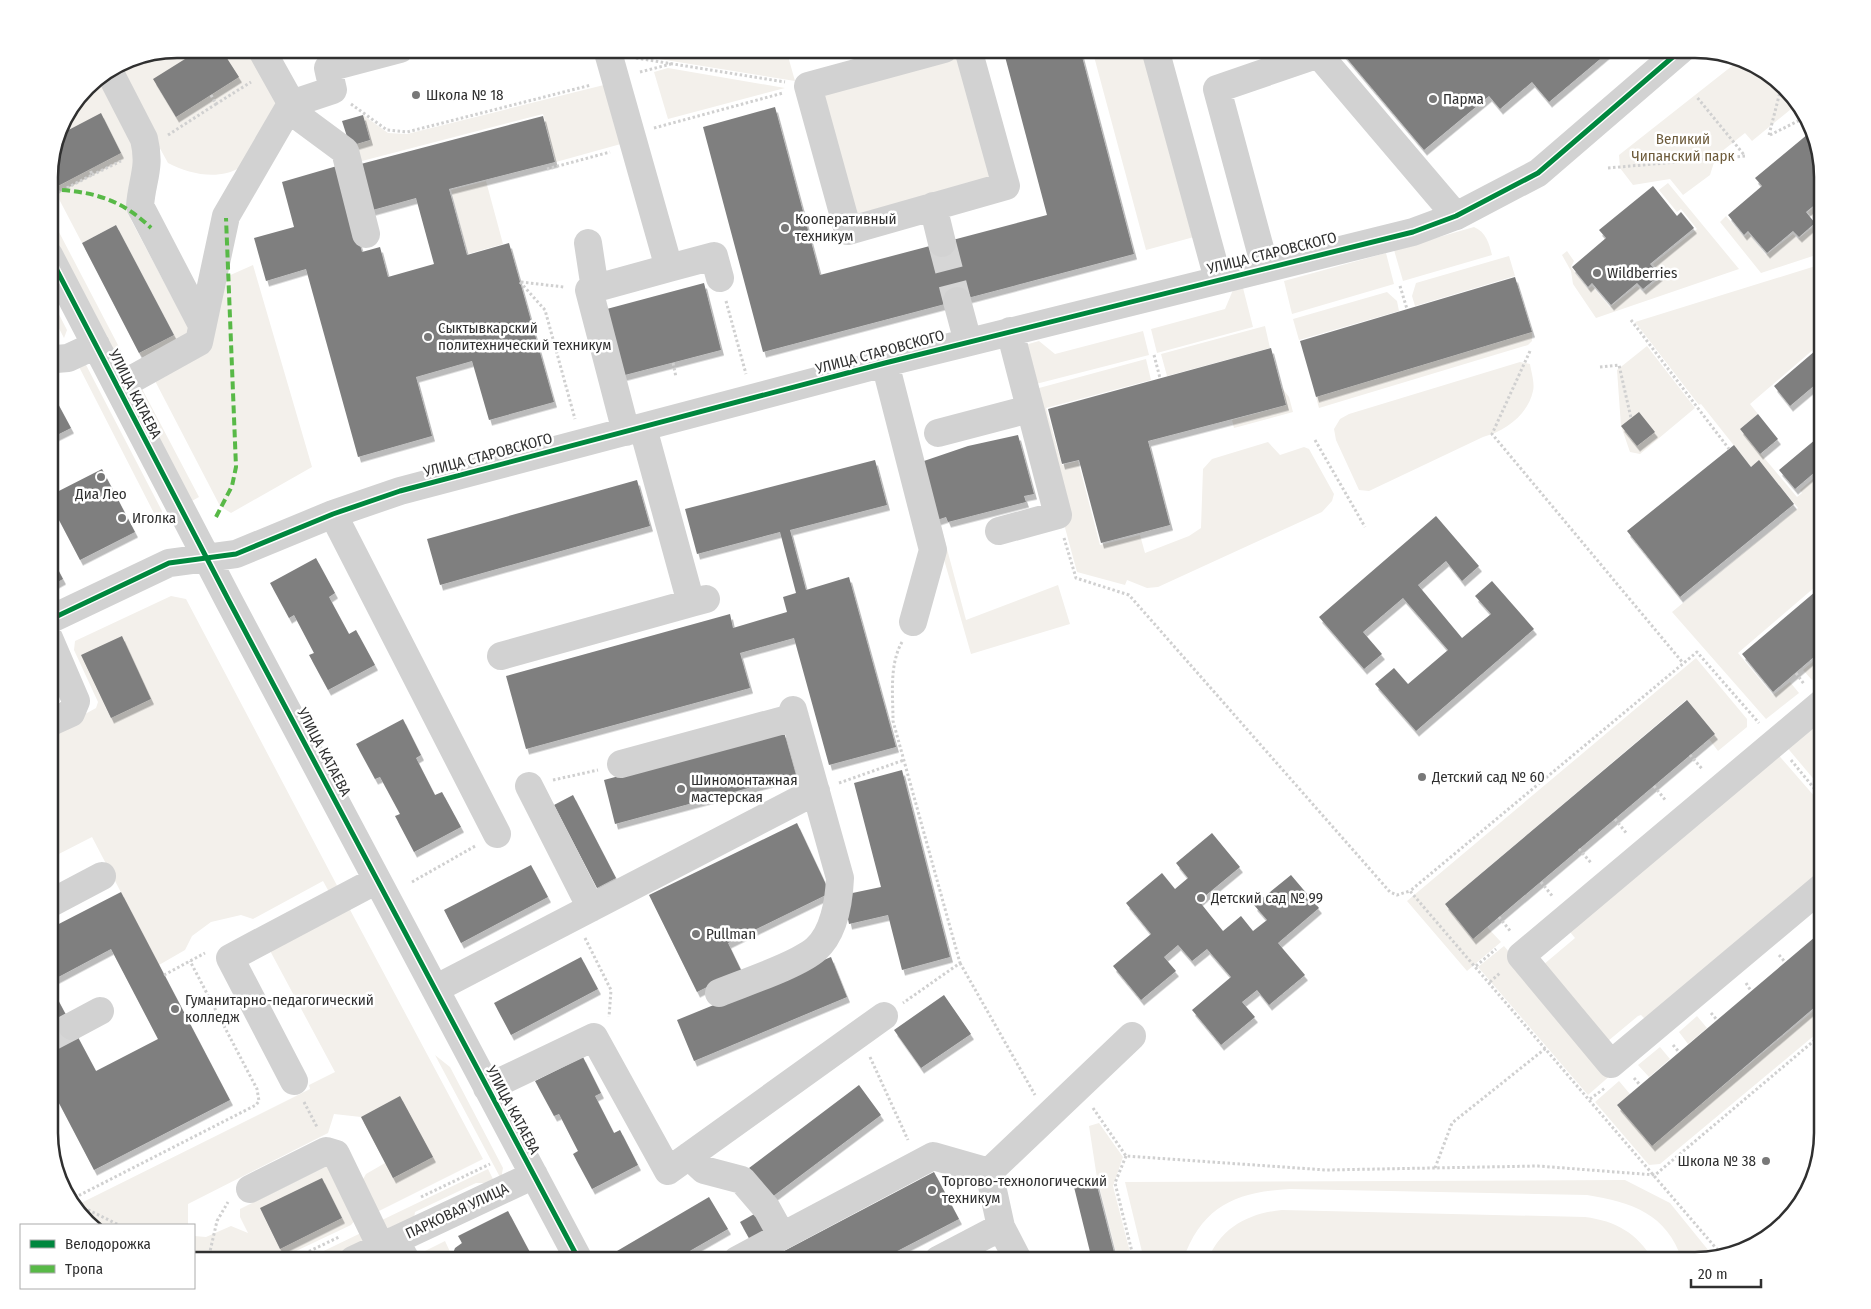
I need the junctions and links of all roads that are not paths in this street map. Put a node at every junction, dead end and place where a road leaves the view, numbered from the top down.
1 (366, 58) edge
2 (911, 58) edge
3 (970, 58) edge
4 (1157, 58) edge
5 (1300, 58) edge
6 (1325, 58) edge
7 (1672, 58) edge
8 (266, 59) edge
9 (611, 60) edge
10 (112, 77) edge
11 (291, 104) junction
12 (933, 206) junction
13 (1456, 216) junction
14 (366, 234) dead end
15 (942, 242) tunnel mouth
16 (588, 243) dead end
17 (1266, 267) junction
18 (669, 268) junction
19 (58, 272) edge
20 (720, 278) road end
21 (1218, 279) junction
22 (592, 290) junction
23 (957, 301) tunnel mouth
24 (202, 325) junction
25 (1010, 331) junction
26 (968, 342) junction
27 (96, 345) junction
28 (58, 359) edge
29 (885, 363) junction
30 (118, 387) junction
31 (1029, 409) junction
32 (634, 430) junction
33 (938, 432) dead end
34 (333, 514) junction
35 (999, 531) dead end
36 (206, 558) junction
37 (58, 616) edge
38 (913, 622) road end
39 (501, 656) dead end
40 (58, 659) edge
41 (1814, 710) edge
42 (58, 719) edge
43 (621, 764) road end
44 (529, 786) road end
45 (816, 791) junction
46 (497, 834) road end
47 (102, 876) dead end
48 (377, 880) junction
49 (1814, 894) edge
50 (58, 899) edge
51 (582, 913) junction
52 (435, 989) junction
53 (719, 993) dead end
54 (100, 1011) dead end
55 (884, 1016) road end
56 (72, 1026) tunnel mouth
57 (1132, 1036) dead end
58 (294, 1081) road end
59 (487, 1088) junction
60 (689, 1156) junction
61 (989, 1172) junction
62 (534, 1175) junction
63 (250, 1189) road end
64 (1001, 1227) junction
65 (782, 1236) junction
66 (394, 1249) edge
67 (575, 1252) edge
68 (752, 1252) edge
69 (953, 1252) edge
70 (1014, 1252) edge

1 - 11 street
2 - 12 street
3 - 12 street
4 - 21 street
5 - 17 street
6 - 13 street
7 - 13 street, УЛИЦА СТАРОВСКОГО
8 - 11 street
9 - 18 street
10 - 24 street
11 - 14 street
11 - 24 street
12 - 15 street
13 - 17 street, УЛИЦА СТАРОВСКОГО
16 - 22 street
17 - 21 street, УЛИЦА СТАРОВСКОГО
18 - 20 street
18 - 22 street
19 - 27 street, УЛИЦА КАТАЕВА
21 - 25 street, УЛИЦА СТАРОВСКОГО
22 - 32 street
23 - 26 street
24 - 30 street
25 - 26 street, УЛИЦА СТАРОВСКОГО
25 - 31 street
26 - 29 street, УЛИЦА СТАРОВСКОГО
27 - 28 street
27 - 30 street, УЛИЦА КАТАЕВА
29 - 32 street, УЛИЦА СТАРОВСКОГО
29 - 38 street
30 - 36 street, УЛИЦА КАТАЕВА
31 - 33 street
31 - 35 street
32 - 34 street, УЛИЦА СТАРОВСКОГО
32 - 39 street
34 - 36 street, УЛИЦА СТАРОВСКОГО
34 - 46 street
36 - 37 street, УЛИЦА СТАРОВСКОГО
36 - 48 street, УЛИЦА КАТАЕВА
40 - 42 street
41 - 49 street
43 - 45 street
44 - 51 street
45 - 51 street
45 - 53 street
47 - 50 street
48 - 52 street, УЛИЦА КАТАЕВА
48 - 58 street
51 - 52 street
52 - 59 street, УЛИЦА КАТАЕВА
54 - 56 street
55 - 60 street
57 - 61 street
59 - 60 street
59 - 62 street, УЛИЦА КАТАЕВА
60 - 65 street
61 - 64 street
61 - 65 street
62 - 66 street, ПАРКОВАЯ УЛИЦА
62 - 67 street, УЛИЦА КАТАЕВА
63 - 66 street
64 - 69 street
64 - 70 street
65 - 68 street

